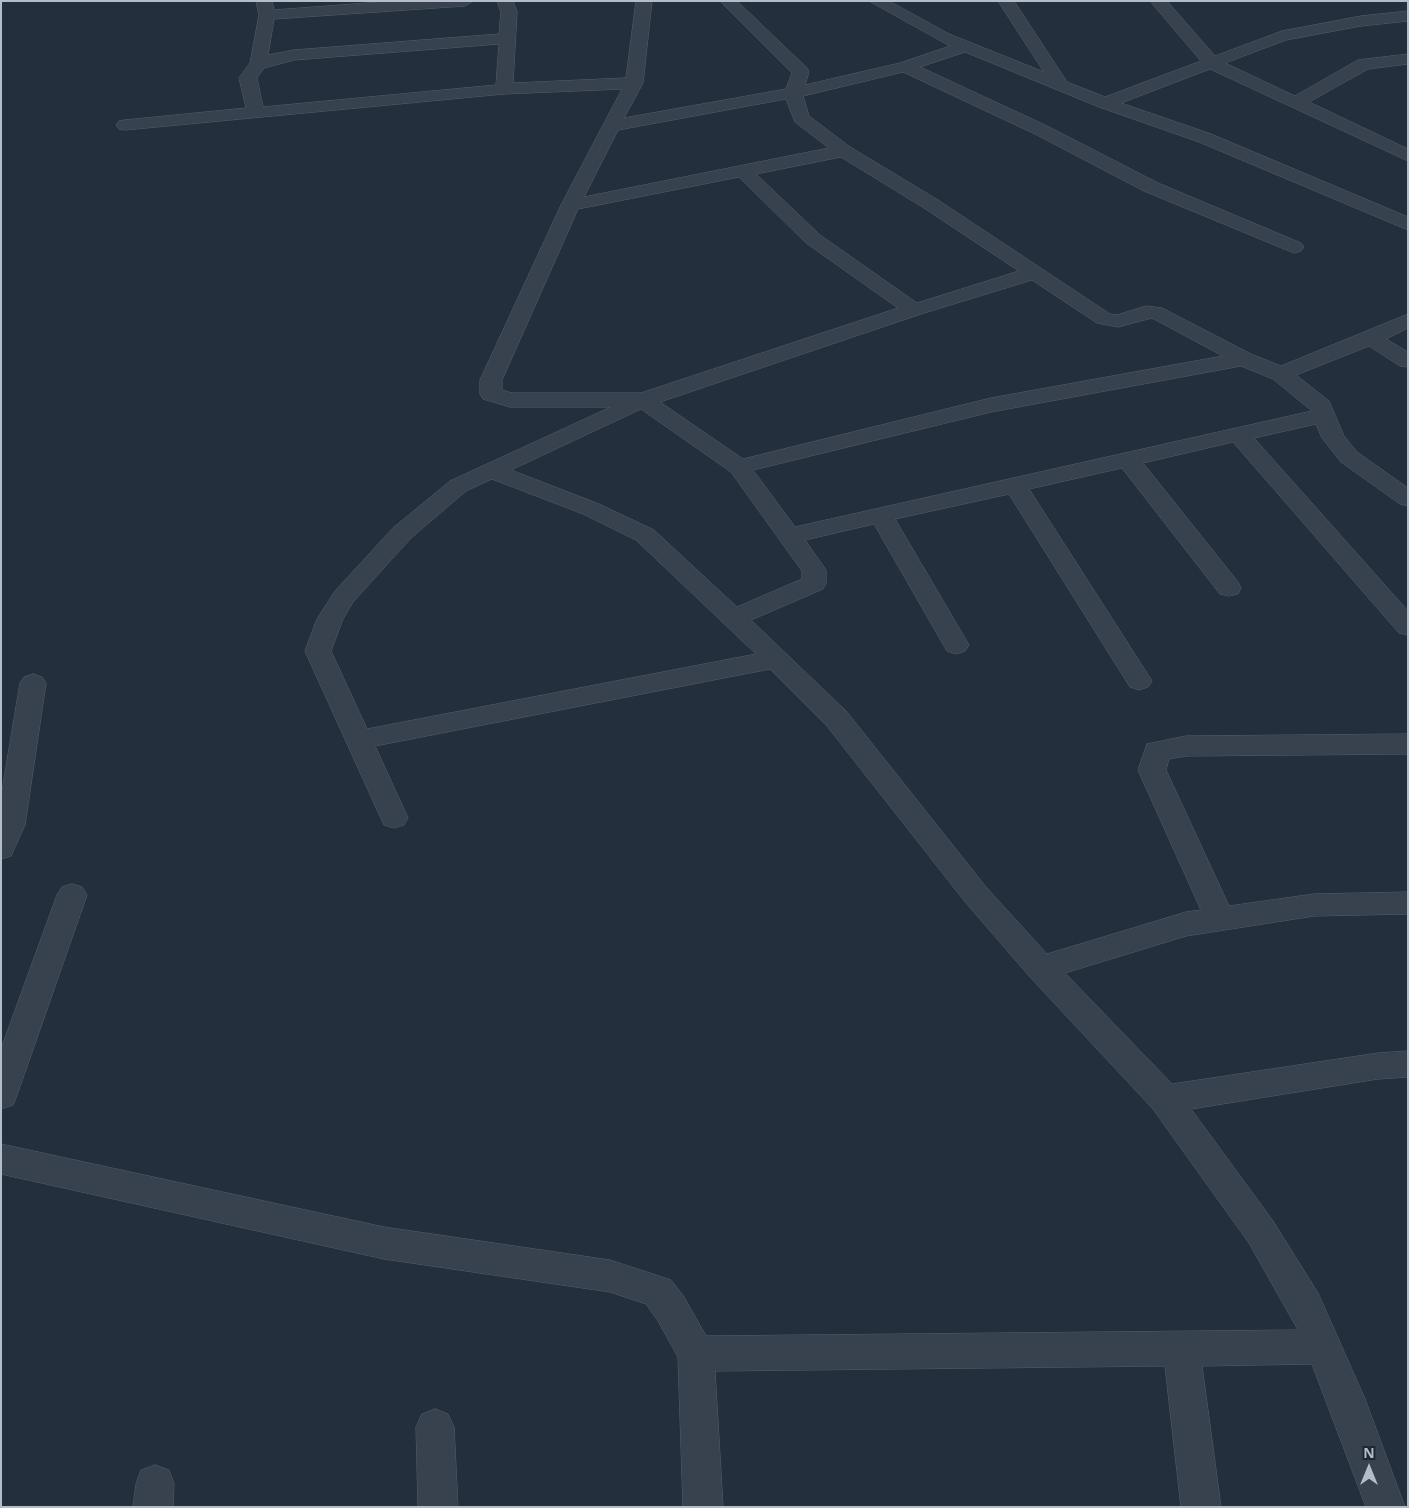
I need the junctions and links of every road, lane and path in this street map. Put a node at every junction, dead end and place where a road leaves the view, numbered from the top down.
1 (465, 1) edge
2 (504, 1) edge
3 (644, 1) edge
4 (728, 1) edge
5 (877, 1) edge
6 (1006, 1) edge
7 (1158, 1) edge
8 (266, 8) edge
9 (1408, 16) edge
10 (507, 38) junction
11 (965, 46) junction
12 (1408, 59) edge
13 (258, 64) junction
14 (1213, 64) junction
15 (906, 67) junction
16 (634, 83) junction
17 (1061, 85) junction
18 (504, 89) junction
19 (793, 93) junction
20 (1106, 103) junction
21 (1296, 103) junction
22 (256, 113) junction
23 (125, 125) dead end
24 (611, 126) junction
25 (844, 151) junction
26 (1408, 156) edge
27 (743, 171) junction
28 (570, 205) junction
29 (1408, 224) edge
30 (1294, 248) dead end
31 (1035, 273) junction
32 (914, 310) junction
33 (1408, 320) edge
34 (1370, 338) junction
35 (1243, 358) junction
36 (1408, 361) edge
37 (1281, 374) junction
38 (643, 400) junction
39 (1326, 415) junction
40 (1239, 435) junction
41 (1128, 460) junction
42 (739, 467) junction
43 (491, 470) junction
44 (1015, 486) junction
45 (1408, 499) edge
46 (880, 516) junction
47 (789, 536) junction
48 (1229, 588) dead end
49 (734, 618) junction
50 (1408, 627) edge
51 (956, 645) dead end
52 (776, 659) junction
53 (1139, 680) dead end
54 (32, 683) dead end
55 (359, 740) junction
56 (1408, 744) edge
57 (394, 818) dead end
58 (1, 848) edge
59 (72, 895) dead end
60 (1408, 903) edge
61 (1220, 919) junction
62 (1041, 968) junction
63 (1408, 1064) edge
64 (1, 1095) edge
65 (1165, 1100) junction
66 (1, 1159) edge
67 (1181, 1347) junction
68 (1325, 1347) junction
69 (696, 1354) junction
70 (435, 1427) dead end
71 (438, 1507) edge
72 (703, 1507) edge
73 (1201, 1507) edge
74 (1386, 1507) edge

1 - 8 street
2 - 10 street
3 - 16 street
4 - 19 street
5 - 11 street
6 - 17 street
7 - 14 street
8 - 13 street
9 - 14 street
10 - 13 street
10 - 18 street
11 - 15 street
11 - 17 street
12 - 21 street
13 - 22 street
14 - 20 street
14 - 21 street
15 - 19 street
15 - 30 street
16 - 18 street
16 - 24 street
17 - 20 street
18 - 22 street
19 - 24 street
19 - 25 street
20 - 29 street
21 - 26 street
22 - 23 street
24 - 28 street
25 - 27 street
25 - 31 street
27 - 28 street
27 - 32 street
28 - 38 street
31 - 32 street
31 - 35 street
32 - 38 street
33 - 34 street
34 - 36 street
34 - 37 street
35 - 37 street
35 - 42 street
37 - 39 street
38 - 42 street
38 - 43 street
39 - 40 street
39 - 45 street
40 - 41 street
40 - 50 street
41 - 44 street
41 - 48 street
42 - 47 street
43 - 49 street
43 - 55 street
44 - 46 street
44 - 53 street
46 - 47 street
46 - 51 street
47 - 49 street
49 - 52 street
52 - 55 street
52 - 62 street
54 - 58 street
55 - 57 street
56 - 61 street
59 - 64 street
60 - 61 street
61 - 62 street
62 - 65 street
63 - 65 street
65 - 68 street
66 - 69 street
67 - 68 street
67 - 69 street
67 - 73 street
68 - 74 street
69 - 72 street
70 - 71 street

